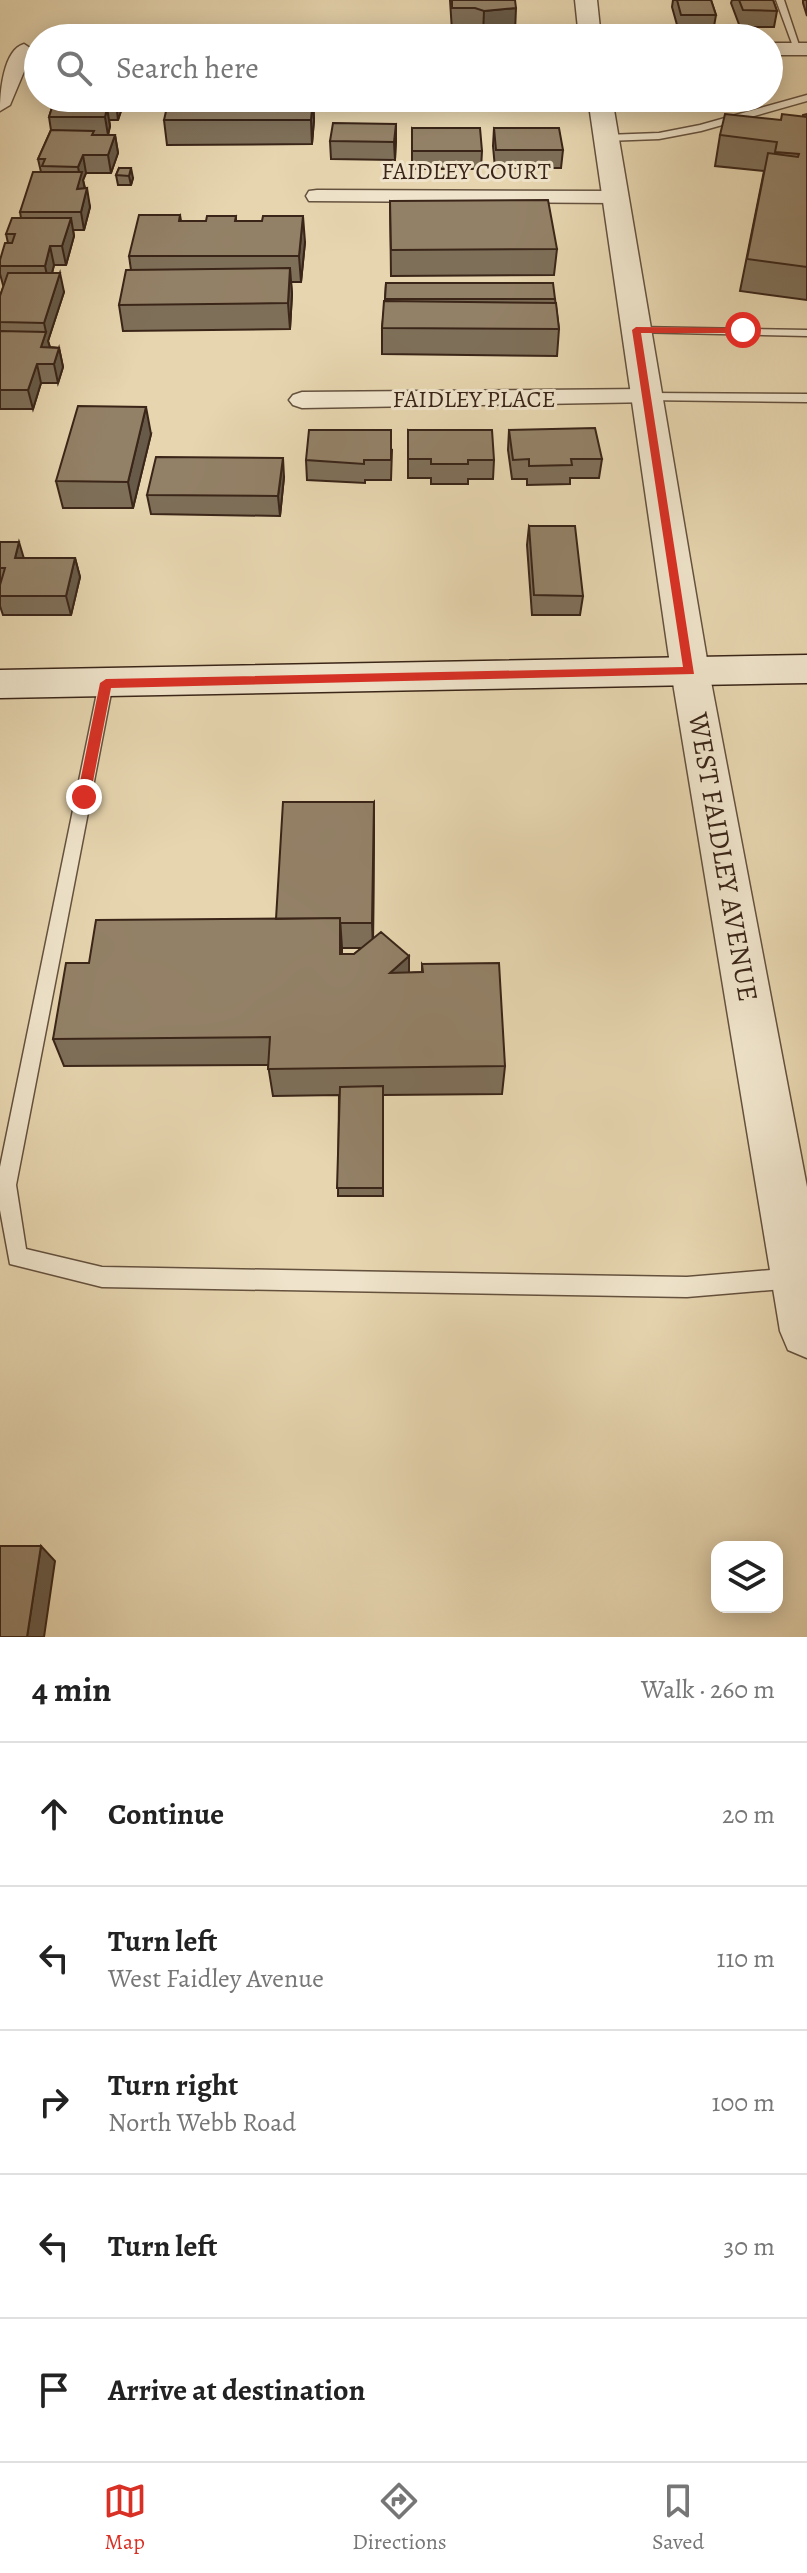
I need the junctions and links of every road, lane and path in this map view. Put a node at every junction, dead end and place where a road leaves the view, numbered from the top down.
1 (586, 0) edge
2 (780, 0) edge
3 (589, 24) edge
4 (24, 49) edge
5 (803, 49) edge
6 (0, 51) edge
7 (24, 62) edge
8 (807, 98) edge
9 (0, 105) edge
10 (783, 105) edge
11 (602, 112) edge
12 (758, 112) edge
13 (606, 138) junction
14 (317, 196) dead end
15 (615, 197) junction
16 (636, 330) junction
17 (807, 333) edge
18 (647, 397) junction
19 (807, 398) edge
20 (302, 400) dead end
21 (807, 669) edge
22 (690, 671) junction
23 (106, 683) junction
24 (0, 684) edge
25 (802, 1278) edge
26 (807, 1331) edge

1 - 3 street
2 - 5 lane
4 - 6 street
7 - 9 street
8 - 10 lane
11 - 13 street, WEST FAIDLEY AVENUE
12 - 13 lane
13 - 15 street, WEST FAIDLEY AVENUE
14 - 15 street, FAIDLEY COURT
15 - 16 street, WEST FAIDLEY AVENUE
16 - 17 lane
16 - 18 street, WEST FAIDLEY AVENUE
18 - 19 lane
18 - 20 street, FAIDLEY PLACE
18 - 22 street, WEST FAIDLEY AVENUE
21 - 22 main road
22 - 23 main road
22 - 25 street, WEST FAIDLEY AVENUE
23 - 24 main road
23 - 25 lane
25 - 26 street, WEST FAIDLEY AVENUE

